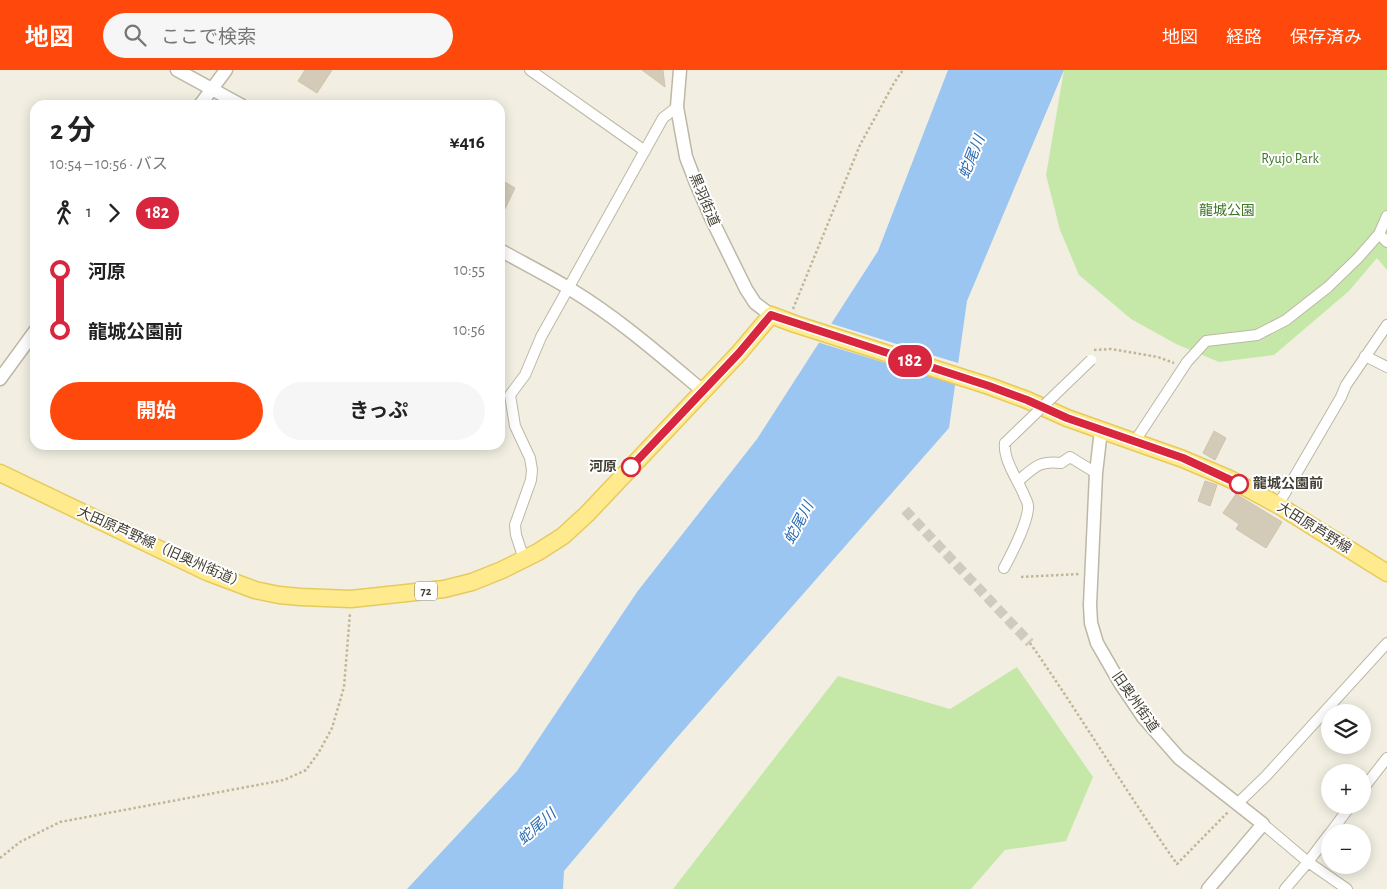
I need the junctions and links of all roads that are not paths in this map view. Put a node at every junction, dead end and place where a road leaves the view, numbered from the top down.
1 (177, 70) edge
2 (226, 70) edge
3 (530, 70) edge
4 (680, 70) edge
5 (212, 89) junction
6 (204, 100) edge
7 (232, 100) edge
8 (677, 108) junction
9 (645, 151) junction
10 (1387, 216) edge
11 (1379, 234) junction
12 (1387, 242) edge
13 (505, 253) edge
14 (570, 288) junction
15 (771, 315) junction
16 (1387, 325) edge
17 (30, 338) edge
18 (1365, 356) junction
19 (1091, 360) road end
20 (1387, 367) edge
21 (0, 379) edge
22 (703, 391) junction
23 (1101, 430) junction
24 (1135, 441) junction
25 (0, 473) edge
26 (1096, 473) junction
27 (1018, 481) junction
28 (1278, 505) junction
29 (524, 559) junction
30 (1004, 568) dead end
31 (1387, 573) edge
32 (1387, 643) edge
33 (1387, 758) edge
34 (1371, 778) edge
35 (1238, 803) junction
36 (1263, 824) junction
37 (1321, 845) edge
38 (1308, 862) junction
39 (1208, 889) edge
40 (1285, 889) edge
41 (1347, 889) edge

1 - 5 street
2 - 5 street
3 - 9 street
4 - 8 street, 黒羽街道
5 - 6 street
5 - 7 street
8 - 9 street
8 - 15 street, 黒羽街道
9 - 14 street
10 - 11 street
11 - 12 street
11 - 24 street
13 - 14 street
14 - 22 street
14 - 29 street
15 - 22 main road, 大田原芦野線（旧奥州街道） / 72
15 - 23 main road
16 - 18 street
17 - 21 street
18 - 20 street
18 - 28 street
19 - 27 street, bridge
22 - 29 main road, 大田原芦野線（旧奥州街道） / 72
23 - 24 main road, 大田原芦野線
23 - 26 street, 旧奥州街道
24 - 28 main road, 大田原芦野線
25 - 29 main road, 大田原芦野線（旧奥州街道） / 72
26 - 27 street
26 - 35 street, 旧奥州街道
27 - 30 street
28 - 31 main road, 大田原芦野線
32 - 35 street
33 - 34 street
35 - 36 street, 旧奥州街道
36 - 38 street, 旧奥州街道
36 - 39 street
37 - 38 street
38 - 40 street
38 - 41 street, 旧奥州街道

